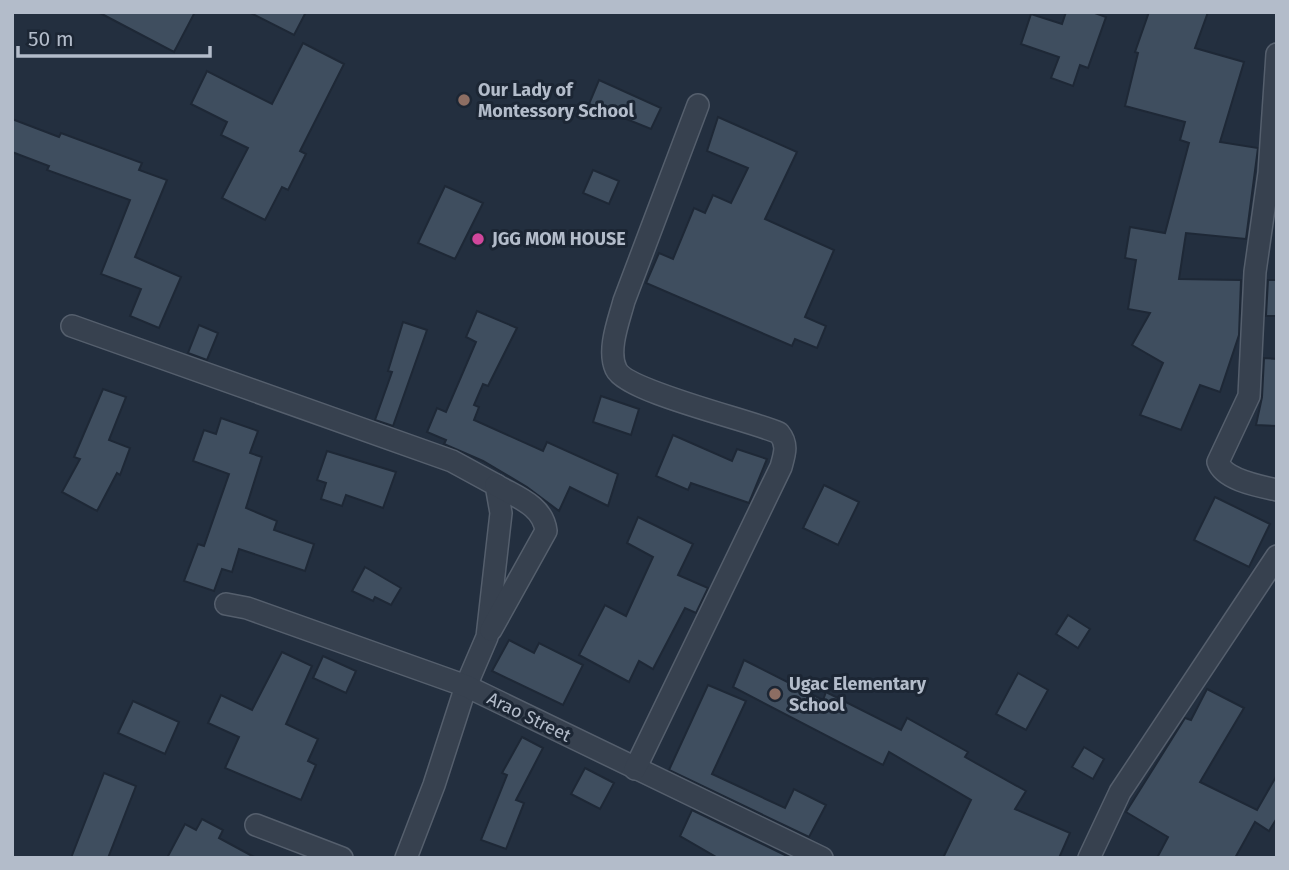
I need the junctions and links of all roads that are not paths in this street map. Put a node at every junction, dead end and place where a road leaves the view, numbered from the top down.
1 (1277, 54) edge
2 (698, 105) dead end
3 (72, 326) dead end
4 (496, 485) junction
5 (1277, 490) edge
6 (1277, 556) edge
7 (226, 604) dead end
8 (486, 638) junction
9 (466, 686) junction
10 (635, 769) junction
11 (256, 825) dead end
12 (342, 858) edge
13 (406, 858) edge
14 (822, 858) edge
15 (1089, 858) edge

1 - 5 street
2 - 10 street
3 - 4 street
4 - 8 street
4 - 8 street
6 - 15 street
7 - 9 street, Arao Street
8 - 9 street
9 - 10 street, Arao Street
9 - 13 street
10 - 14 street, Arao Street
11 - 12 street

